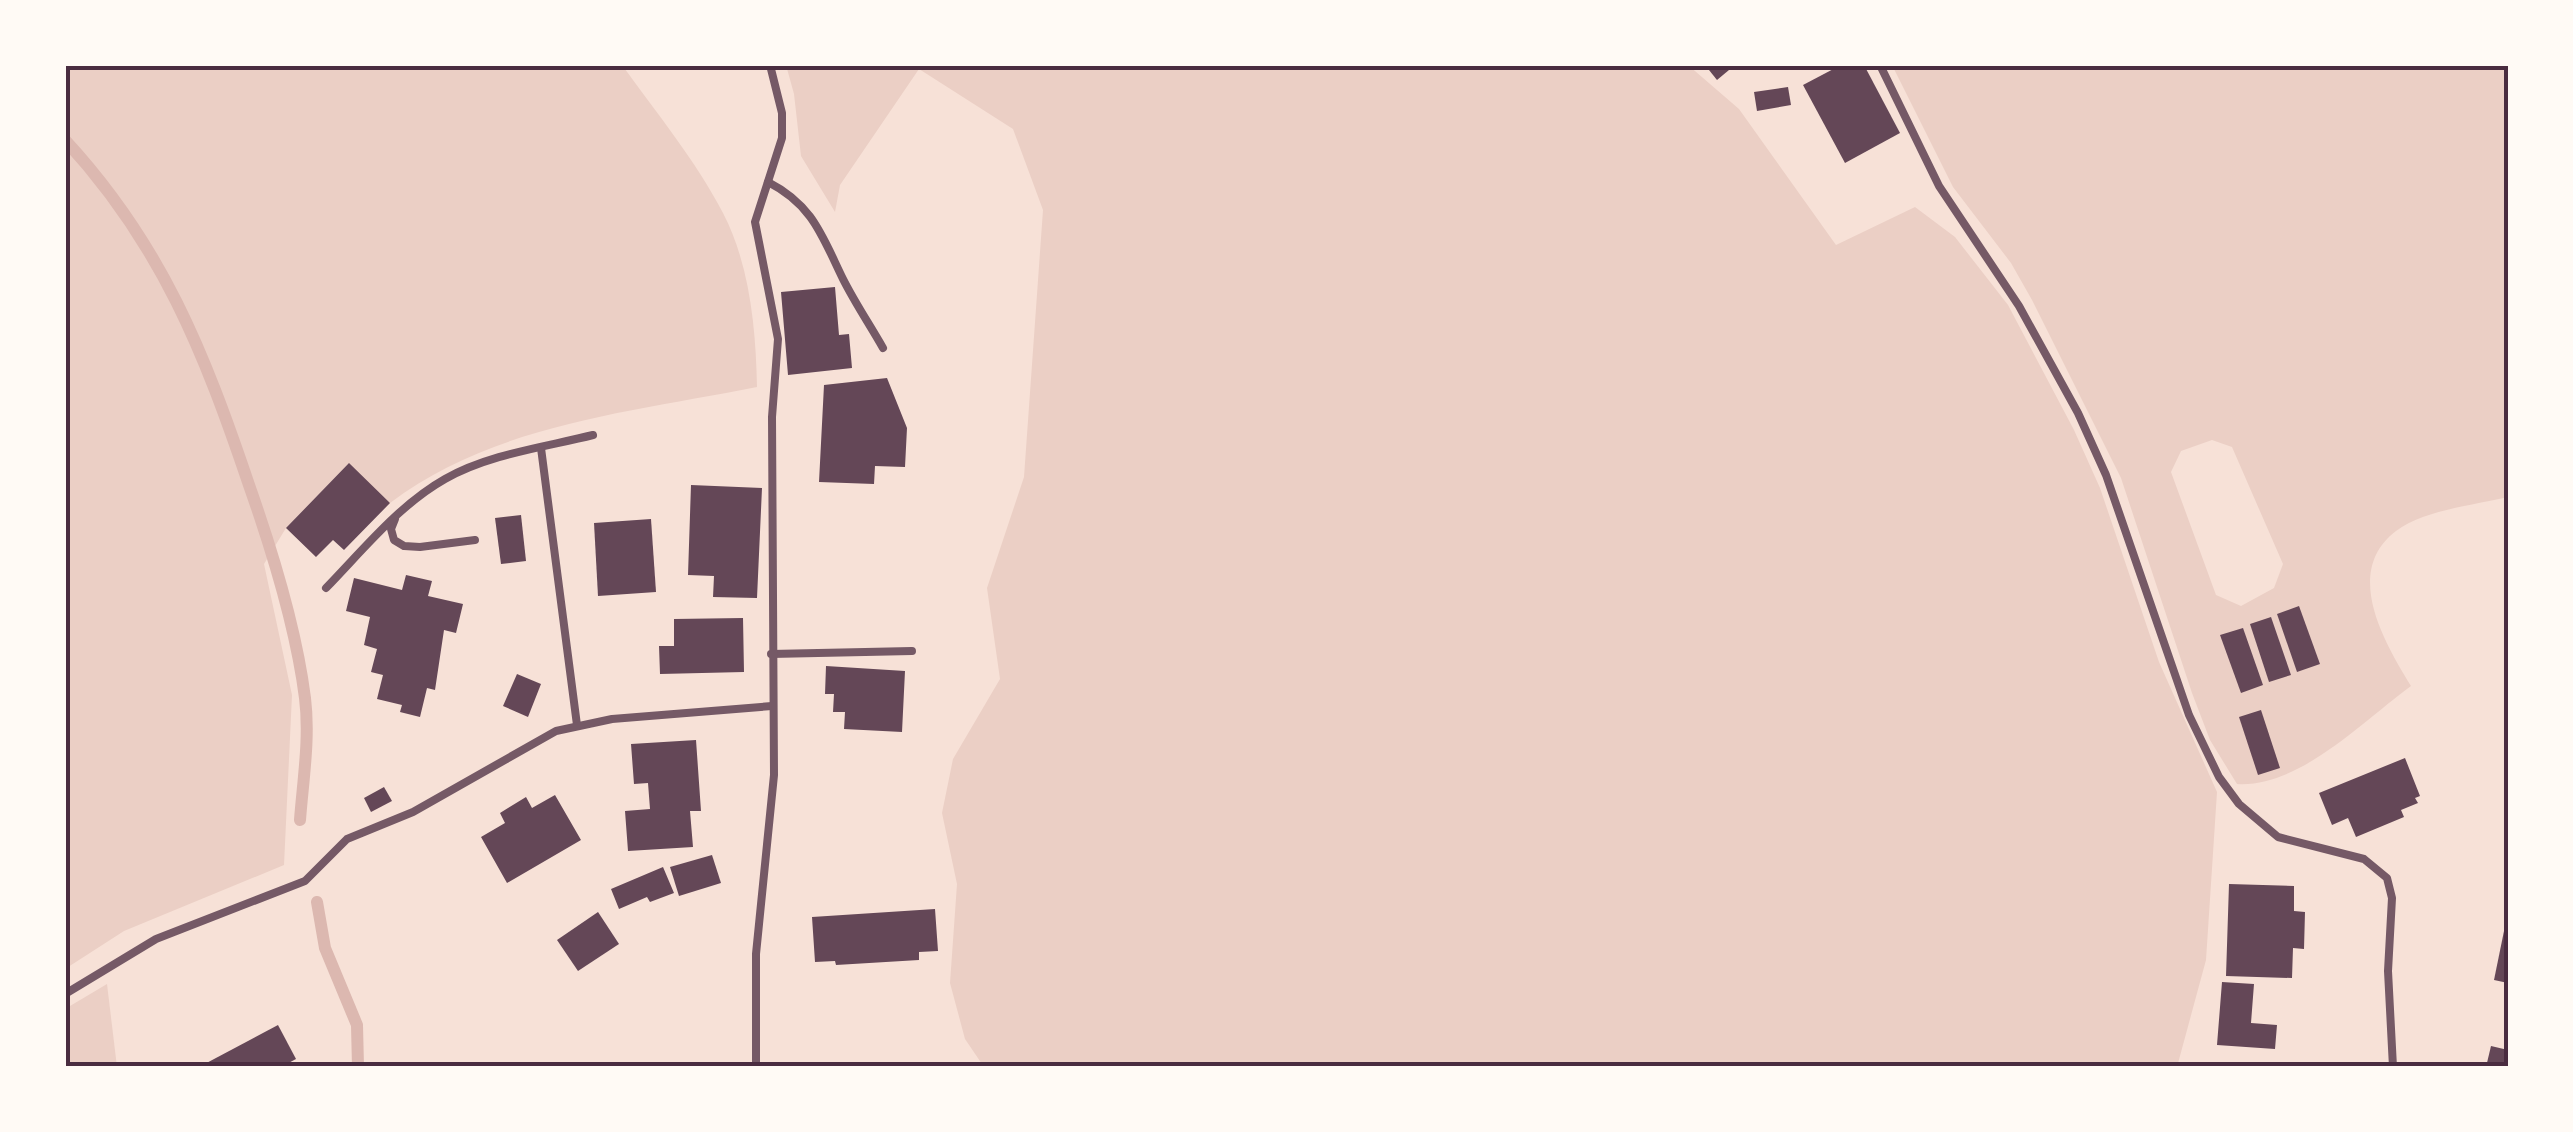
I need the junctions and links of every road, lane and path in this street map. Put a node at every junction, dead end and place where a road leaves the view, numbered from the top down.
1 (770, 65) edge
2 (1880, 65) edge
3 (768, 182) junction
4 (884, 348) dead end
5 (593, 434) dead end
6 (541, 448) junction
7 (397, 514) junction
8 (474, 540) dead end
9 (326, 588) dead end
10 (912, 651) dead end
11 (770, 654) junction
12 (772, 706) junction
13 (577, 725) junction
14 (65, 994) edge
15 (756, 1067) edge
16 (2393, 1067) edge

1 - 3 lane
2 - 16 lane
3 - 4 lane
3 - 11 lane
5 - 6 lane
6 - 7 lane
6 - 13 lane
7 - 8 lane
7 - 9 lane
10 - 11 lane
11 - 12 lane
12 - 13 lane
12 - 15 lane
13 - 14 lane

